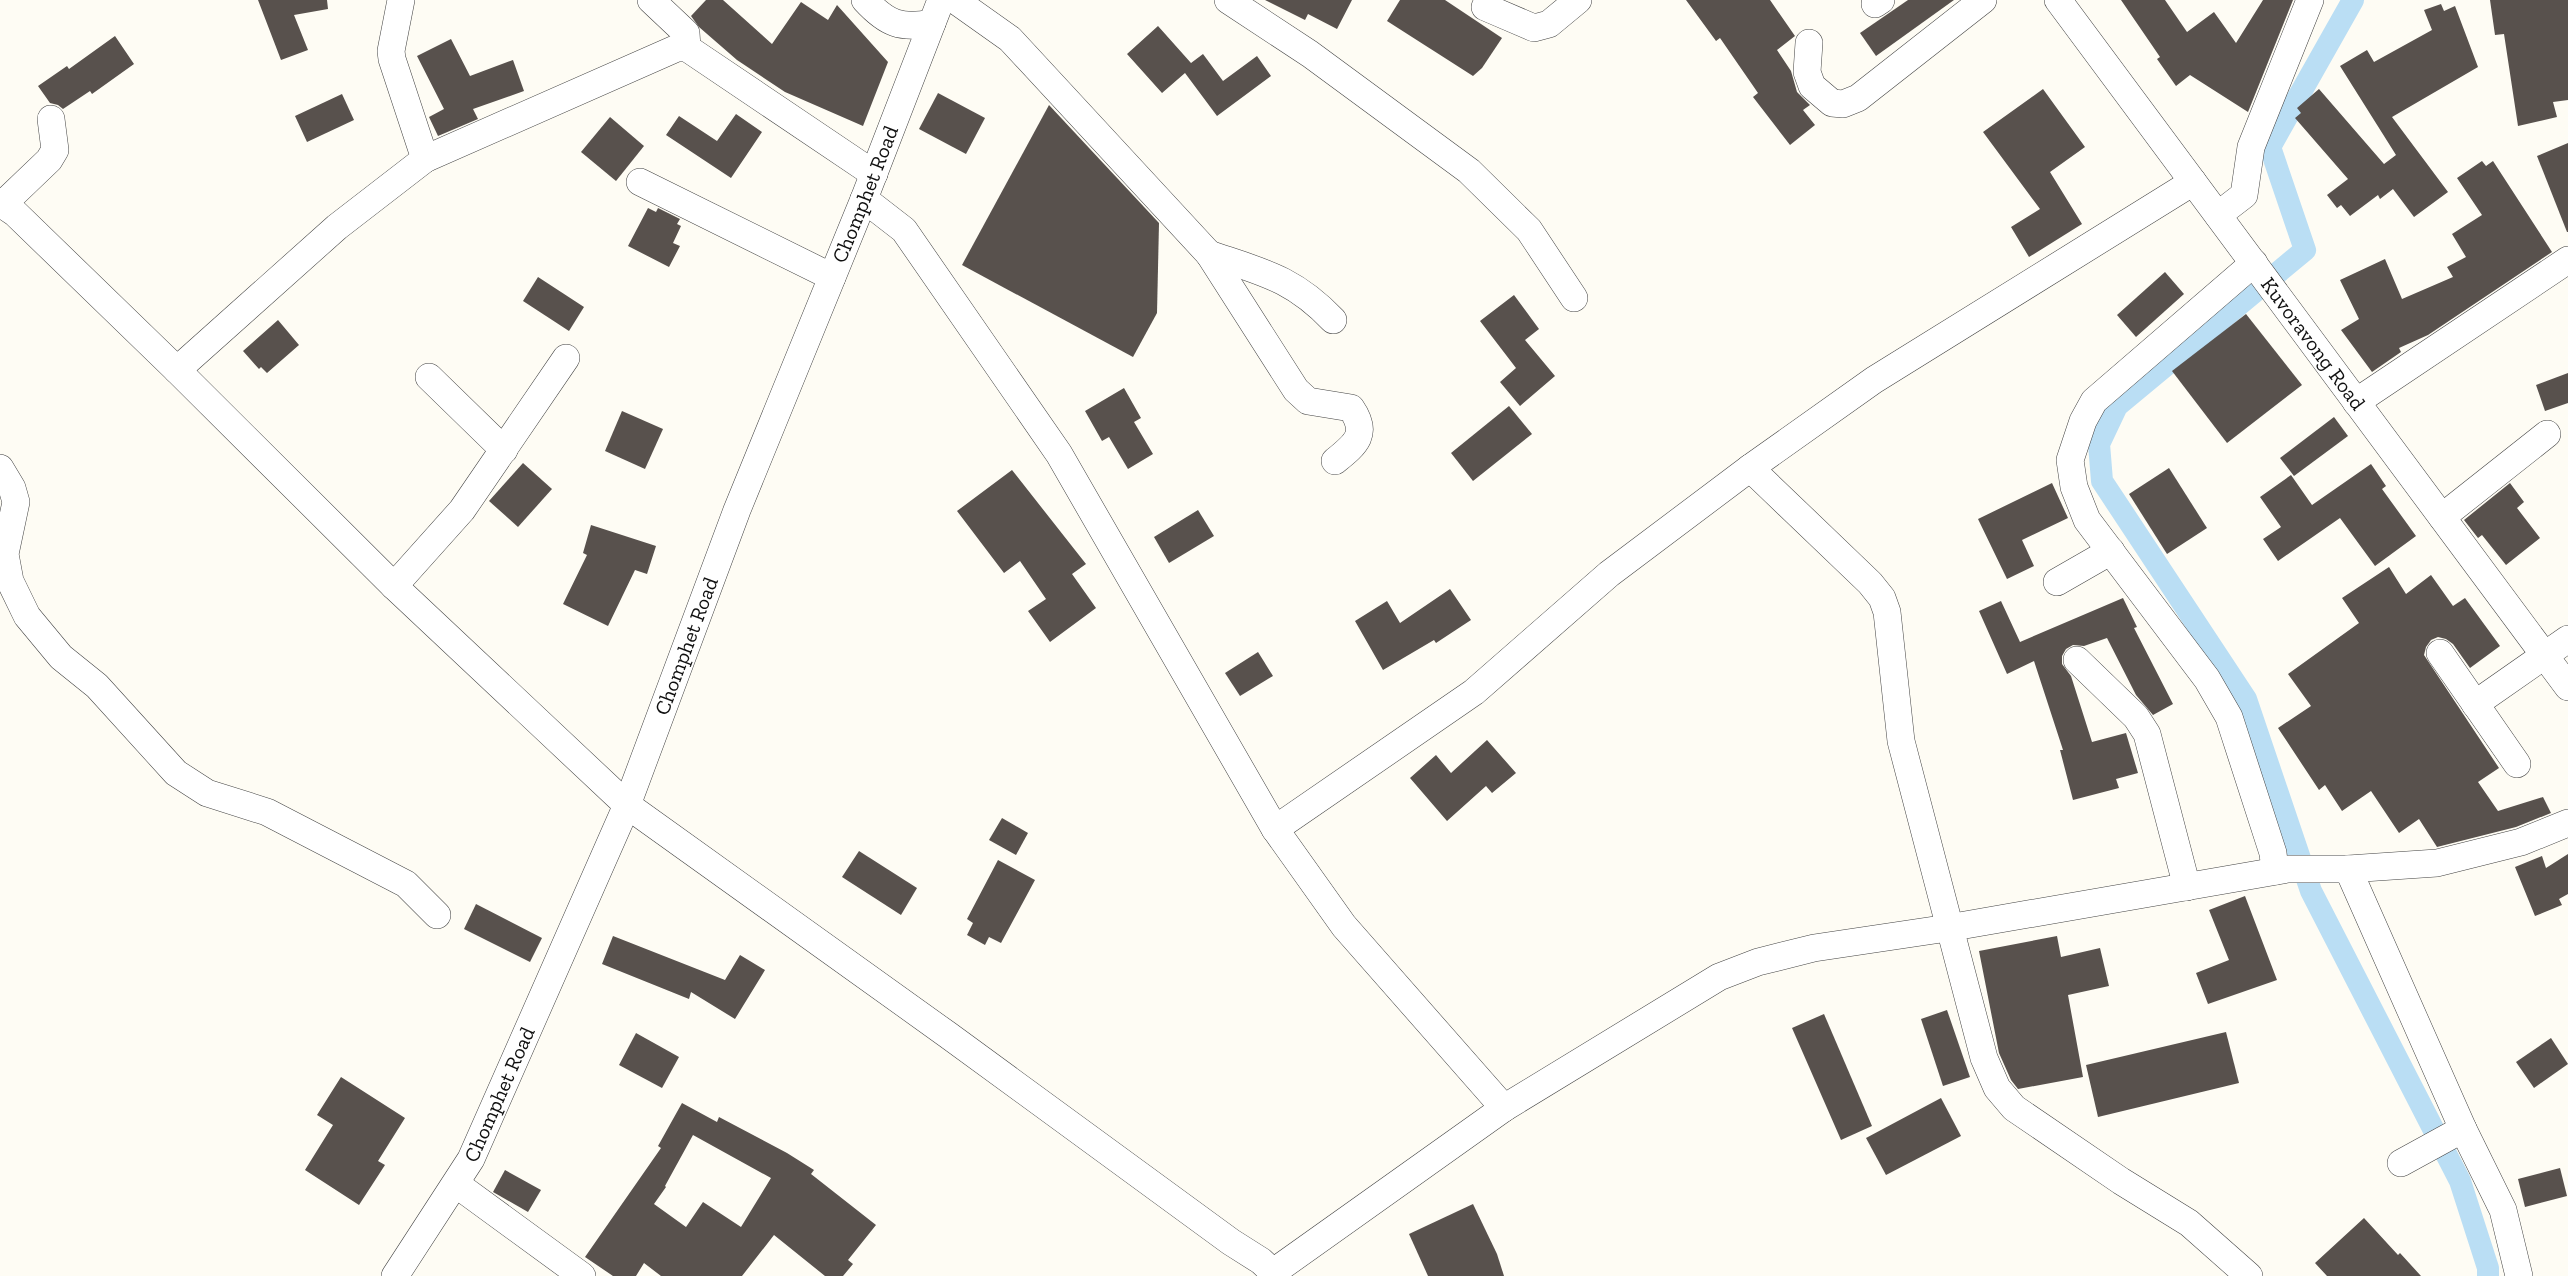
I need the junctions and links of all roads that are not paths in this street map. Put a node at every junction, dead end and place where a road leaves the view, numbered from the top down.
1 (401, 0) edge
2 (651, 0) edge
3 (866, 0) edge
4 (955, 0) edge
5 (1228, 0) edge
6 (1578, 0) edge
7 (1983, 0) edge
8 (2058, 0) edge
9 (2310, 0) edge
10 (1485, 7) dead end
11 (937, 12) edge
12 (1809, 43) dead end
13 (687, 48) junction
14 (51, 119) dead end
15 (425, 159) junction
16 (874, 174) junction
17 (640, 182) dead end
18 (2193, 182) junction
19 (864, 199) junction
20 (1, 204) edge
21 (2218, 215) junction
22 (1209, 254) junction
23 (2568, 260) edge
24 (2256, 266) junction
25 (832, 277) junction
26 (1574, 298) dead end
27 (1333, 320) dead end
28 (566, 358) dead end
29 (177, 369) junction
30 (429, 378) dead end
31 (2356, 402) junction
32 (2547, 434) dead end
33 (504, 450) junction
34 (1335, 461) dead end
35 (0, 468) edge
36 (1750, 468) junction
37 (2442, 517) junction
38 (2111, 551) junction
39 (3, 559) edge
40 (2057, 582) dead end
41 (394, 586) junction
42 (2568, 639) edge
43 (2440, 653) dead end
44 (2543, 654) junction
45 (2077, 660) dead end
46 (2568, 687) edge
47 (2475, 704) junction
48 (2517, 764) dead end
49 (627, 805) junction
50 (2568, 824) edge
51 (1275, 829) junction
52 (2348, 869) junction
53 (2281, 870) junction
54 (2187, 887) junction
55 (437, 915) dead end
56 (1948, 928) junction
57 (1504, 1108) junction
58 (2463, 1129) junction
59 (2402, 1164) dead end
60 (456, 1184) junction
61 (1276, 1274) edge
62 (395, 1276) edge
63 (582, 1276) edge
64 (2249, 1276) edge
65 (2519, 1276) edge

1 - 15 street
2 - 13 street
3 - 11 street
4 - 22 street
5 - 26 street
6 - 10 street
7 - 12 street
8 - 18 street, Kuvoravong Road
9 - 21 street
11 - 16 street, Chomphet Road
13 - 15 street
13 - 16 street
14 - 20 street
15 - 29 street
16 - 19 street, Chomphet Road
17 - 25 street
18 - 21 street, Kuvoravong Road
18 - 36 street
19 - 25 street, Chomphet Road
19 - 51 street
20 - 29 street
21 - 24 street, Kuvoravong Road
22 - 27 street
22 - 34 street
23 - 31 street
24 - 31 street, Kuvoravong Road
24 - 38 street
25 - 49 street, Chomphet Road
28 - 33 street
29 - 41 street
30 - 33 street
31 - 37 street, Kuvoravong Road
32 - 37 street
33 - 41 street
35 - 39 street
36 - 51 street
36 - 56 street
37 - 44 street, Kuvoravong Road
38 - 40 street
38 - 53 street
39 - 55 street
41 - 49 street
42 - 44 street
43 - 47 street
44 - 46 street, Kuvoravong Road
44 - 47 street
45 - 54 street
47 - 48 street
49 - 60 street, Chomphet Road
49 - 61 street
50 - 52 street
51 - 57 street
52 - 53 street
52 - 58 street
53 - 54 street
54 - 56 street
56 - 57 street
56 - 64 street
57 - 61 street
58 - 59 street
58 - 65 street
60 - 62 street, Chomphet Road
60 - 63 street

